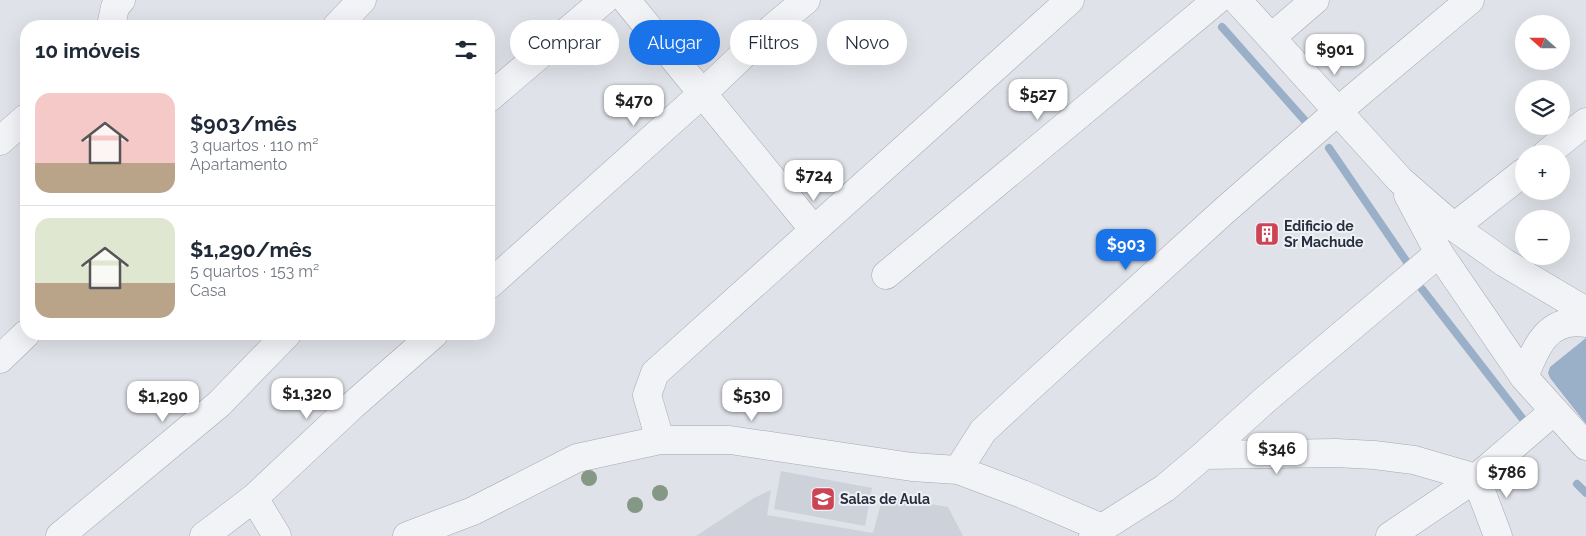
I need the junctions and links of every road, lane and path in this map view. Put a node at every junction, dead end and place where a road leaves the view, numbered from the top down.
1 (362, 0) edge
2 (604, 0) edge
3 (626, 0) edge
4 (806, 0) edge
5 (1070, 0) edge
6 (1217, 0) edge
7 (1238, 0) edge
8 (1315, 0) edge
9 (1470, 0) edge
10 (343, 20) edge
11 (1272, 37) junction
12 (495, 93) edge
13 (703, 94) junction
14 (1338, 111) junction
15 (1586, 122) edge
16 (20, 123) edge
17 (0, 141) edge
18 (1557, 145) edge
19 (1515, 179) edge
20 (1400, 180) junction
21 (1454, 227) junction
22 (814, 230) junction
23 (1439, 253) junction
24 (886, 275) dead end
25 (495, 280) edge
26 (1586, 312) edge
27 (1586, 322) edge
28 (20, 340) edge
29 (281, 340) edge
30 (427, 340) edge
31 (0, 359) edge
32 (1524, 377) junction
33 (1554, 411) junction
34 (660, 440) junction
35 (1586, 446) edge
36 (1204, 455) junction
37 (958, 470) junction
38 (1476, 478) junction
39 (254, 498) junction
40 (1098, 532) edge
41 (60, 536) edge
42 (204, 536) edge
43 (277, 536) edge
44 (407, 536) edge
45 (1390, 536) edge
46 (1498, 536) edge

1 - 10 street
2 - 12 street
3 - 13 street
4 - 13 street
5 - 22 street
6 - 24 street
7 - 11 street
8 - 11 street
9 - 14 street
11 - 14 street
13 - 22 street
13 - 25 street
14 - 20 street
14 - 37 street
15 - 18 street
16 - 17 street
19 - 21 street
20 - 21 street
20 - 23 street
21 - 26 street
22 - 34 street
23 - 32 street
23 - 36 street
27 - 32 street
28 - 31 street
29 - 41 street
30 - 39 street
32 - 33 street
33 - 35 street
33 - 38 street
34 - 37 street
34 - 44 street
36 - 38 street
36 - 40 street
37 - 40 street
38 - 45 street
38 - 46 street
39 - 42 street
39 - 43 street

